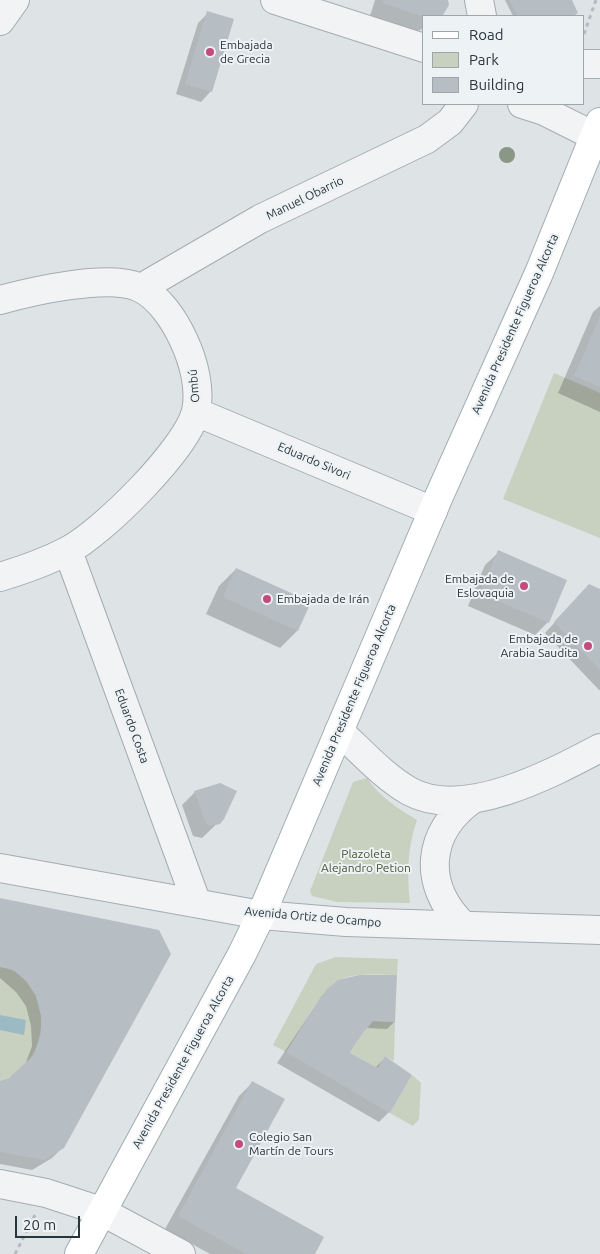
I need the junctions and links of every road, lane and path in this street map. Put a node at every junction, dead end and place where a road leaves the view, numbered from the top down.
1 (14, 0) edge
2 (275, 0) edge
3 (479, 0) edge
4 (596, 0) edge
5 (482, 15) edge
6 (0, 21) edge
7 (585, 31) edge
8 (422, 47) edge
9 (585, 64) edge
10 (600, 64) edge
11 (463, 105) edge
12 (525, 105) edge
13 (598, 133) edge
14 (141, 288) junction
15 (0, 300) edge
16 (196, 412) junction
17 (433, 511) junction
18 (68, 551) junction
19 (0, 577) edge
20 (339, 731) junction
21 (600, 748) edge
22 (473, 799) junction
23 (0, 868) edge
24 (196, 901) junction
25 (261, 915) junction
26 (463, 926) junction
27 (600, 930) edge
28 (0, 1184) edge
29 (46, 1193) junction
30 (101, 1211) junction
31 (15, 1254) edge
32 (79, 1254) edge
33 (181, 1254) edge

1 - 6 street
2 - 8 street
3 - 5 street
4 - 7 path
9 - 10 street
11 - 14 street, Manuel Obarrio
12 - 13 street
13 - 17 main road, Avenida Presidente Figueroa Alcorta
14 - 15 street
14 - 16 street, Ombú
16 - 17 street, Eduardo Sivori
16 - 18 street, Ombú
17 - 20 main road, Avenida Presidente Figueroa Alcorta
18 - 19 street, Ombú
18 - 24 street, Eduardo Costa
20 - 22 street
20 - 25 main road, Avenida Presidente Figueroa Alcorta
21 - 22 street
22 - 26 street
23 - 24 street, Avenida Ortiz de Ocampo
24 - 25 street, Avenida Ortiz de Ocampo
25 - 26 street, Avenida Ortiz de Ocampo
25 - 30 main road, Avenida Presidente Figueroa Alcorta
26 - 27 street, Avenida Ortiz de Ocampo
28 - 29 street
29 - 30 street
29 - 31 path
30 - 32 main road, Avenida Presidente Figueroa Alcorta
30 - 33 street

